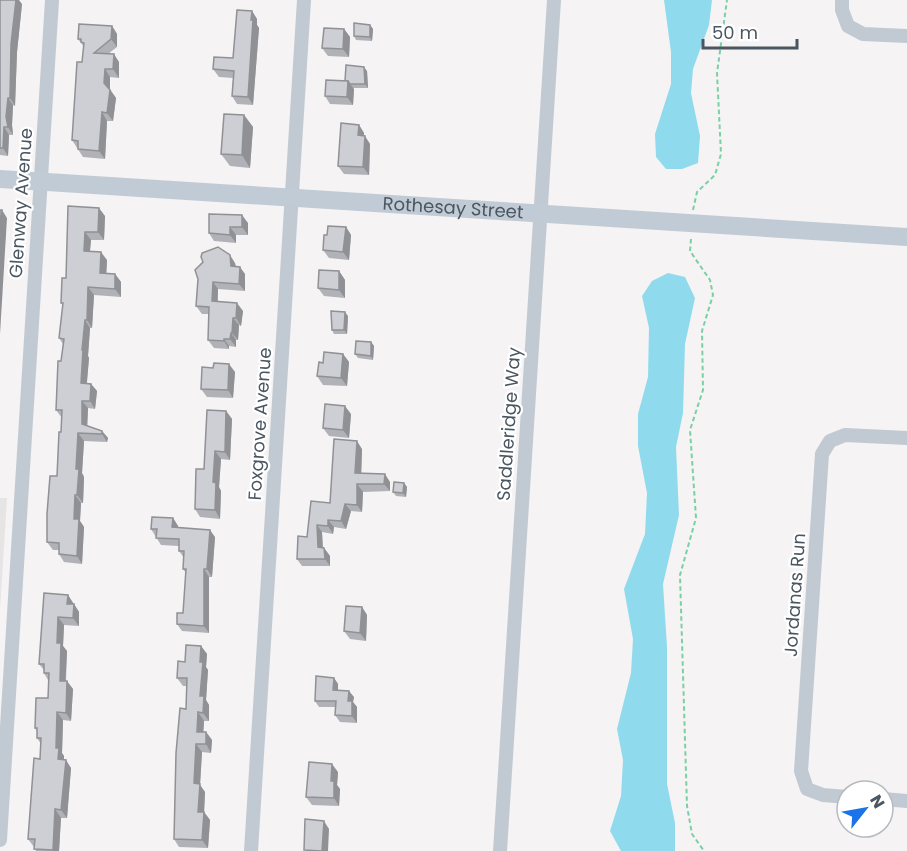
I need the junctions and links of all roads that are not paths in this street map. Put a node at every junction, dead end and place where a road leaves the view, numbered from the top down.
1 (52, 0) edge
2 (304, 0) edge
3 (554, 0) edge
4 (842, 0) edge
5 (907, 36) edge
6 (0, 179) edge
7 (41, 182) junction
8 (292, 198) junction
9 (541, 215) junction
10 (907, 237) edge
11 (907, 438) edge
12 (835, 796) edge
13 (0, 840) edge
14 (251, 851) edge
15 (500, 851) edge

1 - 7 street, Glenway Avenue
2 - 8 street, Foxgrove Avenue
3 - 9 street, Saddleridge Way
4 - 5 street
6 - 7 street, Rothesay Street
7 - 8 street, Rothesay Street
7 - 13 street, Glenway Avenue
8 - 9 street, Rothesay Street
8 - 14 street, Foxgrove Avenue
9 - 10 street, Rothesay Street
9 - 15 street, Saddleridge Way
11 - 12 street, Jordanas Run

